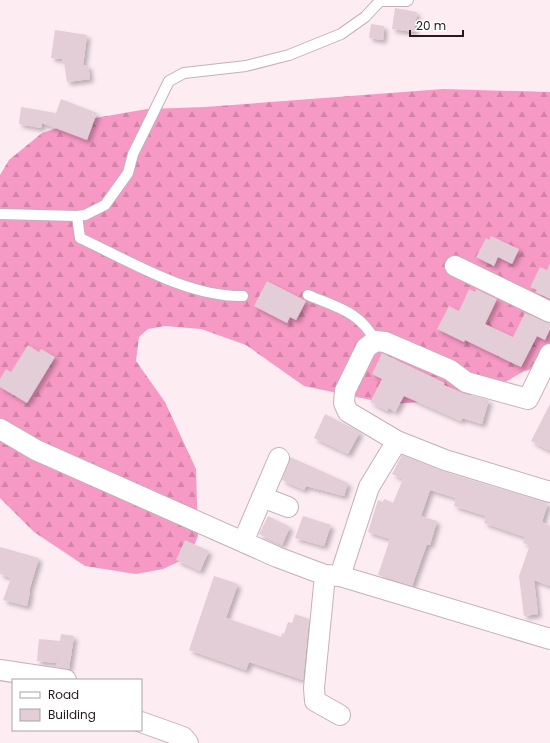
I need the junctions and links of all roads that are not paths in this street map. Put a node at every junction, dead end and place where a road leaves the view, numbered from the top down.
1 (408, 0) edge
2 (0, 214) edge
3 (77, 216) junction
4 (455, 266) dead end
5 (308, 295) dead end
6 (243, 296) dead end
7 (550, 312) edge
8 (375, 341) junction
9 (550, 354) edge
10 (0, 430) edge
11 (397, 441) junction
12 (279, 458) dead end
13 (550, 492) edge
14 (262, 497) junction
15 (288, 507) dead end
16 (243, 542) junction
17 (333, 575) junction
18 (547, 634) edge
19 (0, 670) edge
20 (59, 679) edge
21 (340, 715) dead end
22 (142, 722) edge
23 (188, 743) edge

1 - 3 lane
2 - 3 lane
3 - 6 lane
4 - 7 street
5 - 8 lane
8 - 9 street
8 - 11 street
10 - 16 street
11 - 13 street
11 - 17 street
12 - 14 street
14 - 15 street
14 - 16 street
16 - 17 street
17 - 18 street
17 - 21 street
19 - 20 street
22 - 23 street

